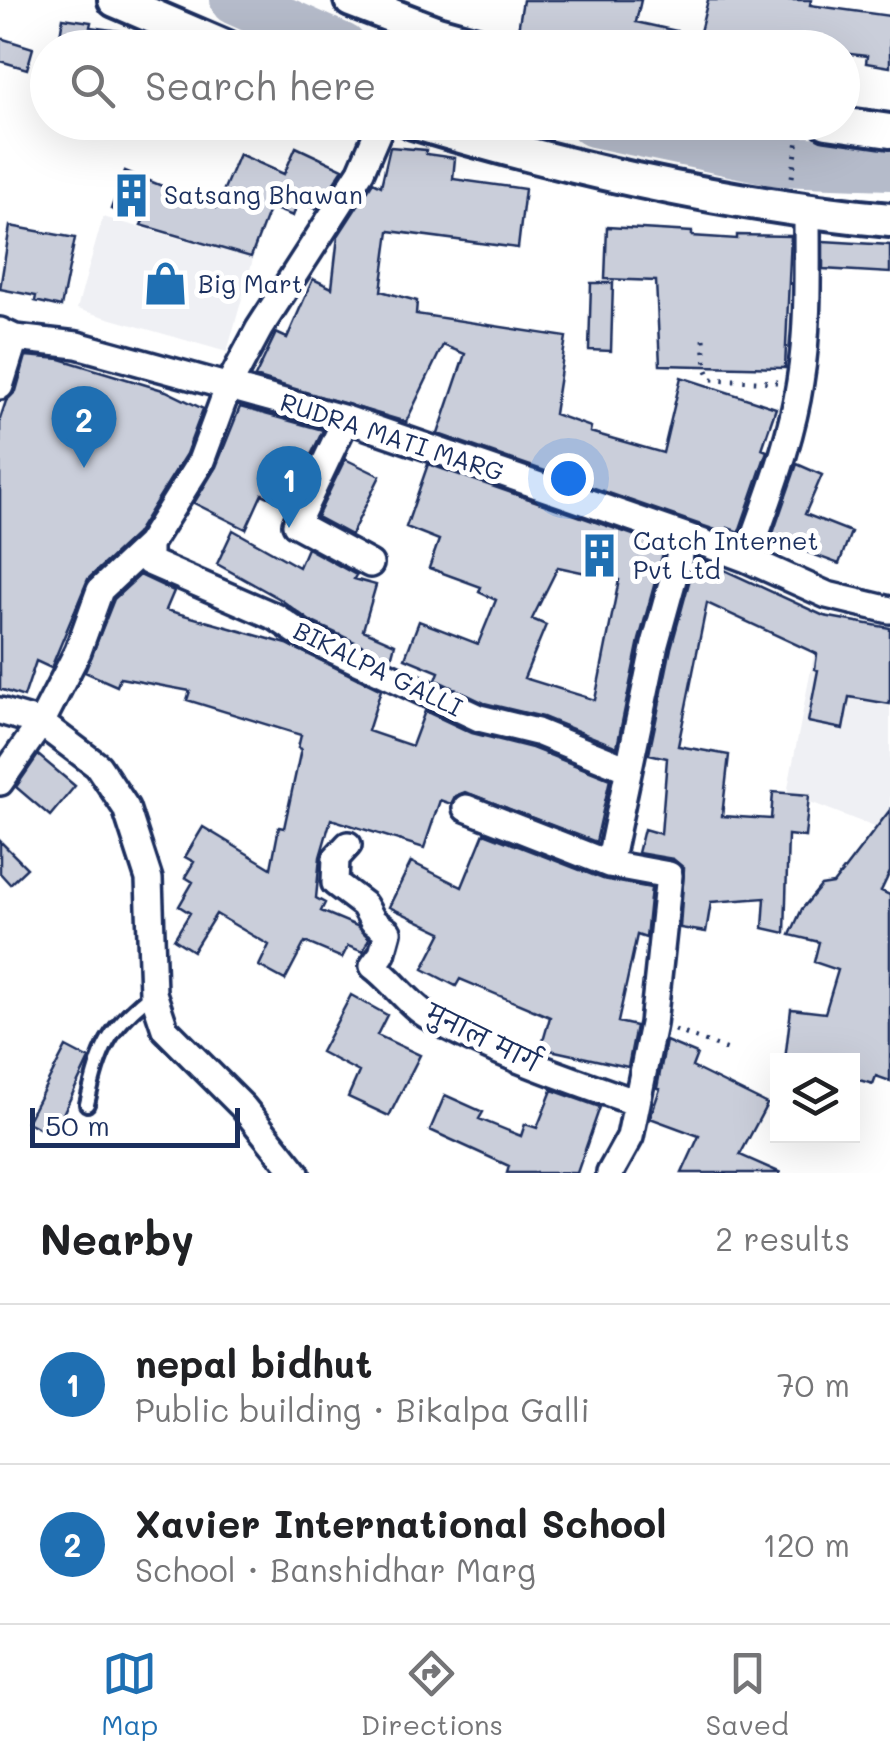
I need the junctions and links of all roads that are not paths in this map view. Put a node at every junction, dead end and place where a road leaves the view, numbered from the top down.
1 (115, 0) edge
2 (351, 0) edge
3 (185, 30) edge
4 (429, 30) edge
5 (860, 127) edge
6 (890, 131) edge
7 (374, 140) edge
8 (476, 140) edge
9 (797, 211) junction
10 (890, 220) edge
11 (8, 334) edge
12 (229, 385) junction
13 (0, 386) edge
14 (346, 420) junction
15 (685, 536) junction
16 (149, 544) junction
17 (747, 559) junction
18 (370, 564) dead end
19 (890, 610) edge
20 (0, 711) edge
21 (41, 723) junction
22 (628, 769) junction
23 (0, 782) edge
24 (466, 808) dead end
25 (348, 845) dead end
26 (609, 864) junction
27 (153, 993) junction
28 (636, 1103) junction
29 (87, 1104) dead end
30 (296, 1173) edge
31 (610, 1173) edge

1 - 3 street
2 - 4 street
5 - 6 street
7 - 12 street
8 - 9 street
9 - 10 street
9 - 17 street
11 - 12 street, RUDRA MATI MARG
11 - 13 street
12 - 14 street, RUDRA MATI MARG
12 - 16 street
14 - 15 street, RUDRA MATI MARG
14 - 18 street
15 - 17 street, RUDRA MATI MARG
15 - 22 street
16 - 21 street
16 - 22 street, BIKALPA GALLI
17 - 19 street, RUDRA MATI MARG
20 - 21 street
21 - 23 street
21 - 27 street
22 - 26 street
24 - 26 street
25 - 28 street, मुनाल मार्ग
26 - 28 street
27 - 29 lane
27 - 30 street
28 - 31 street

